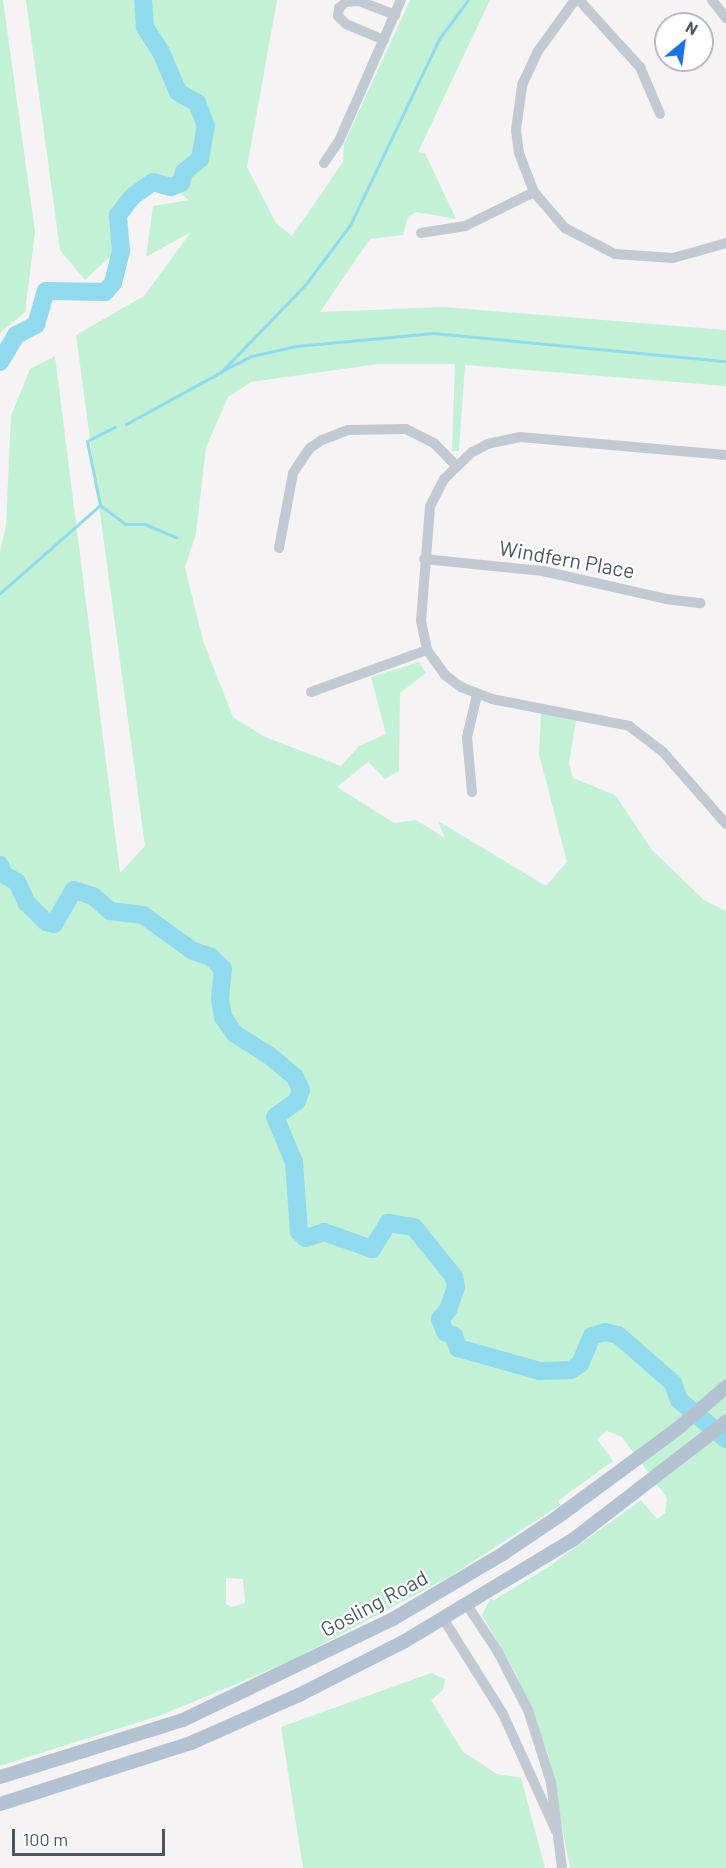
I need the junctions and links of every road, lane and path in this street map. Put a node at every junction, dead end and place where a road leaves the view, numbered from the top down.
1 (401, 0) edge
2 (577, 0) edge
3 (712, 0) edge
4 (395, 15) junction
5 (726, 18) edge
6 (384, 40) junction
7 (660, 114) dead end
8 (324, 163) dead end
9 (534, 192) junction
10 (421, 232) dead end
11 (726, 243) edge
12 (726, 455) edge
13 (455, 465) junction
14 (279, 548) dead end
15 (424, 559) junction
16 (701, 603) dead end
17 (427, 650) junction
18 (311, 692) dead end
19 (477, 695) junction
20 (472, 792) dead end
21 (725, 821) edge
22 (726, 1387) edge
23 (726, 1422) edge
24 (467, 1605) junction
25 (444, 1620) junction
26 (0, 1777) edge
27 (0, 1804) edge
28 (556, 1831) junction
29 (562, 1868) edge

1 - 4 street
2 - 7 street
2 - 9 street
3 - 5 street
4 - 6 street
4 - 6 street
6 - 8 street
9 - 10 street
9 - 11 street
12 - 13 street
13 - 14 street
13 - 15 street
15 - 16 street, Windfern Place
15 - 17 street
17 - 18 street
17 - 19 street
19 - 20 street
19 - 21 street
22 - 26 main road, Gosling Road
23 - 24 main road
24 - 25 main road
24 - 28 street
25 - 27 main road
25 - 28 street
28 - 29 street

